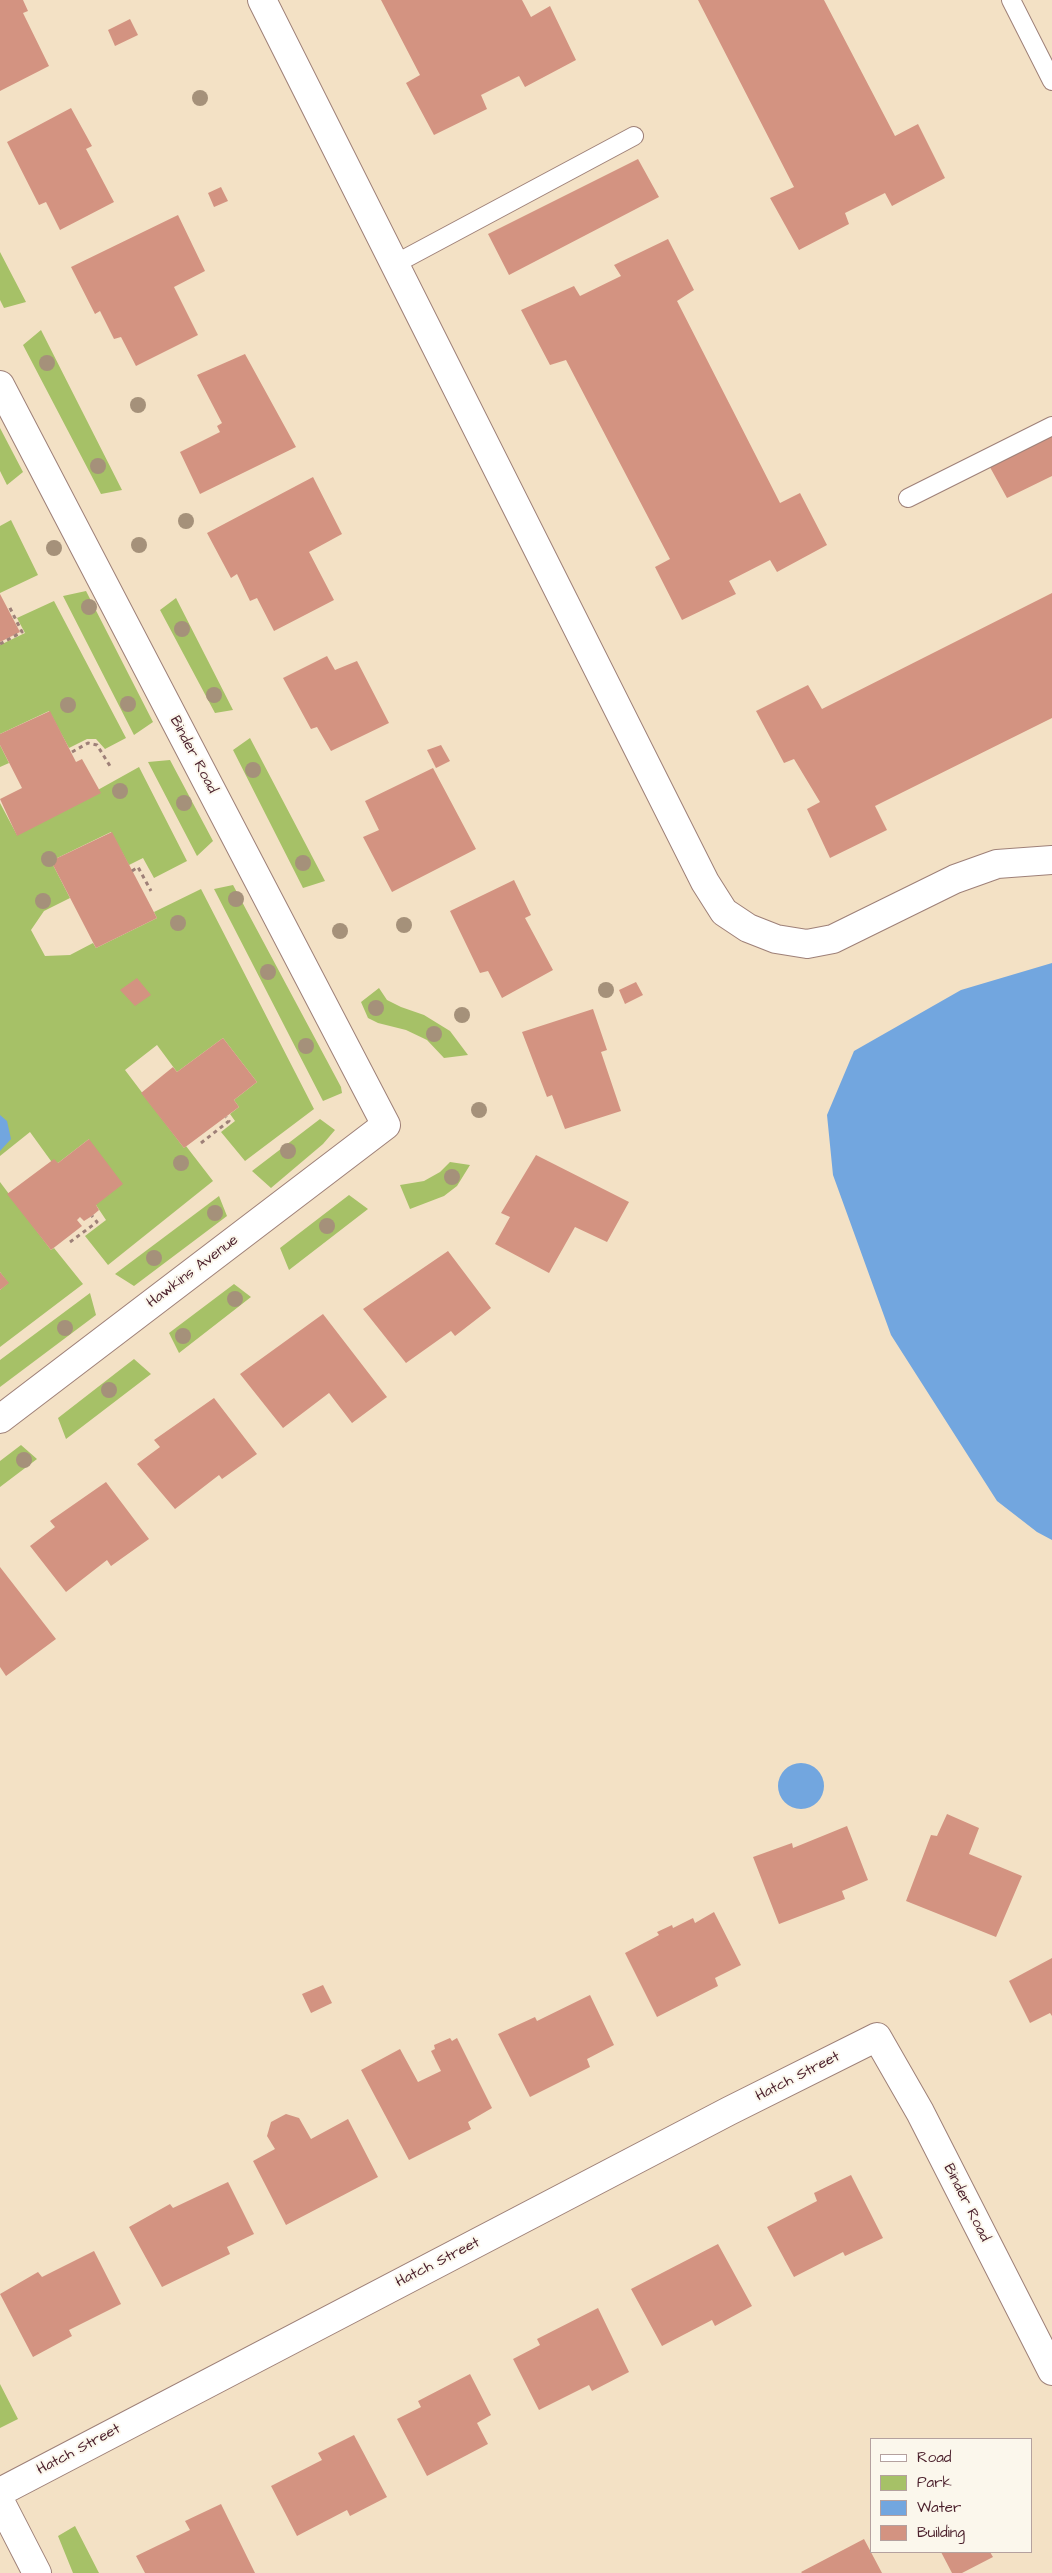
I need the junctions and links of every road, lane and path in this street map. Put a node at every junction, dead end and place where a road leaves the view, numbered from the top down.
1 (262, 0) edge
2 (1011, 0) edge
3 (1052, 81) edge
4 (634, 136) dead end
5 (395, 264) junction
6 (0, 385) edge
7 (1052, 426) edge
8 (908, 498) dead end
9 (9, 606) dead end
10 (0, 644) edge
11 (72, 752) dead end
12 (110, 766) dead end
13 (1052, 860) edge
14 (132, 871) dead end
15 (151, 891) dead end
16 (226, 1117) dead end
17 (386, 1125) joint
18 (201, 1143) dead end
19 (92, 1216) dead end
20 (70, 1242) dead end
21 (0, 1419) edge
22 (878, 2037) joint
23 (1052, 2372) edge
24 (0, 2492) edge
25 (0, 2501) edge
26 (37, 2573) edge

1 - 5 street
2 - 3 lane
4 - 5 lane
5 - 13 street
6 - 17 street, Binder Road
7 - 8 lane
9 - 10 path
11 - 12 path
14 - 15 path
16 - 18 path
17 - 21 street, Hawkins Avenue
19 - 20 path
22 - 23 street, Binder Road
22 - 24 street, Hatch Street
25 - 26 street

